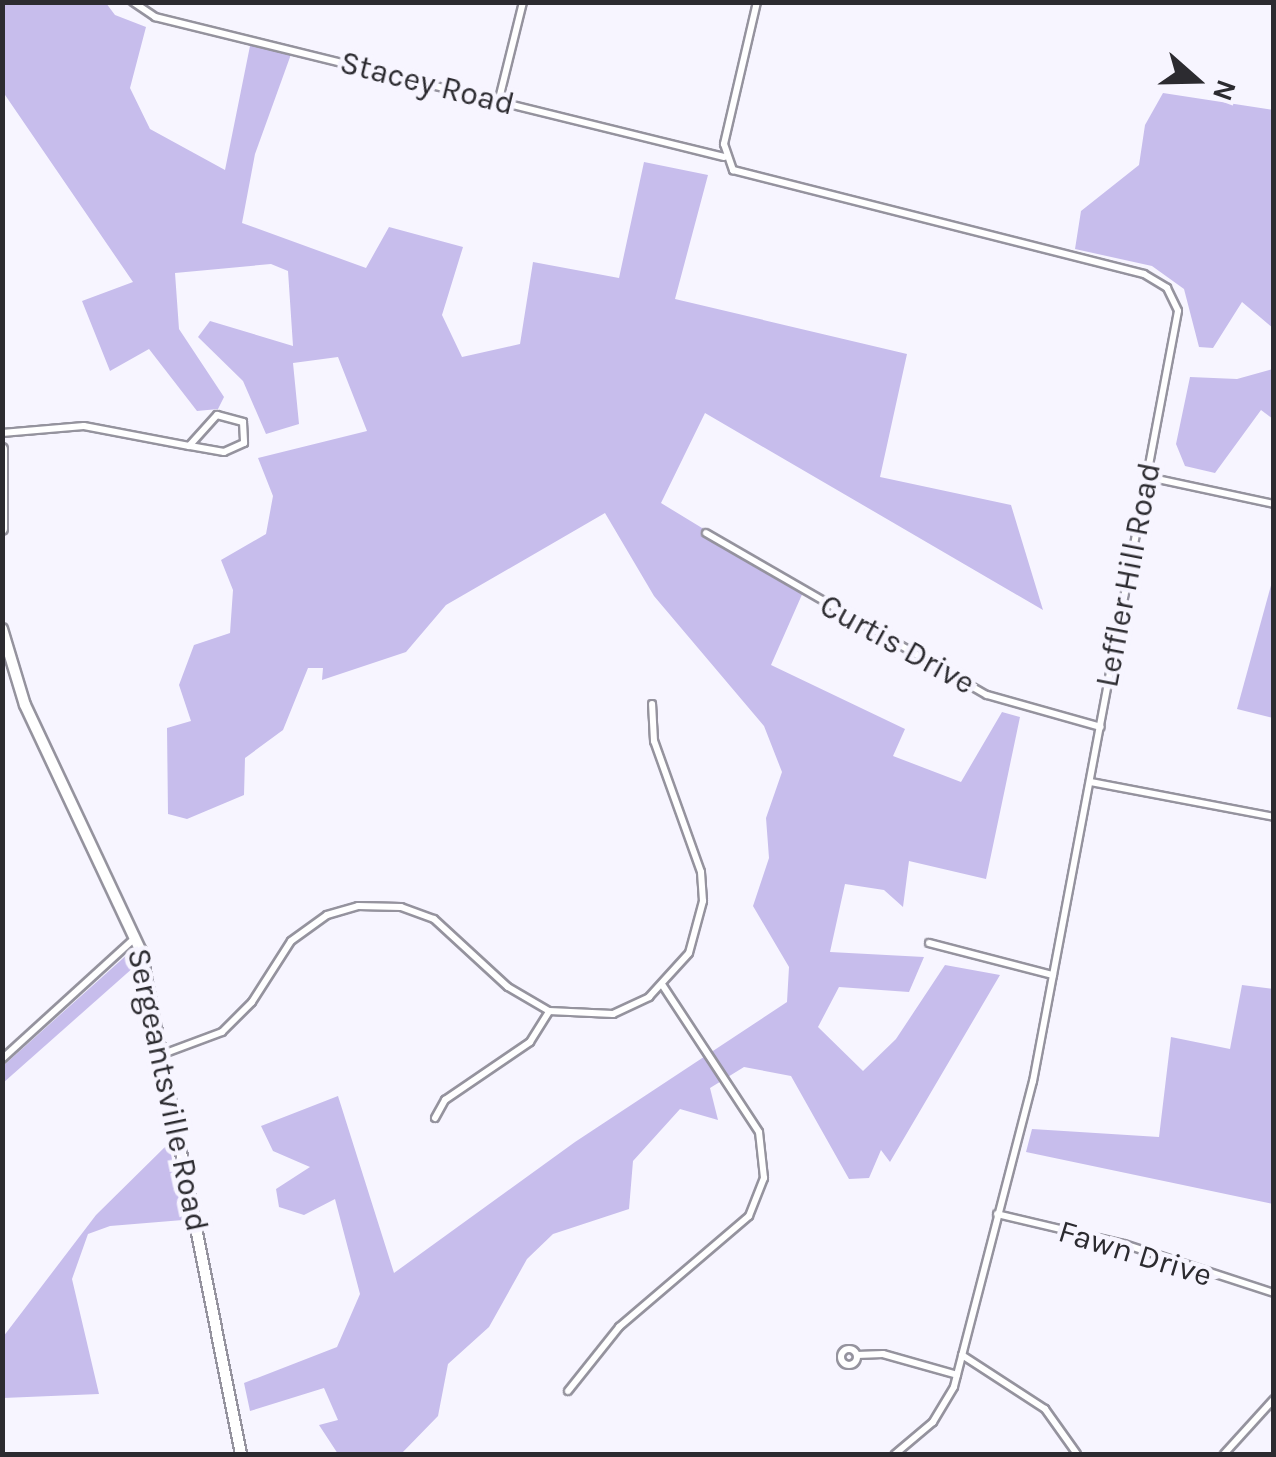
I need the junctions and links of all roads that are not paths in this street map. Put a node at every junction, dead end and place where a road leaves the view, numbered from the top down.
1 (133, 2) edge
2 (523, 2) edge
3 (757, 2) edge
4 (500, 100) junction
5 (724, 157) junction
6 (2, 433) edge
7 (189, 446) junction
8 (2, 449) edge
9 (1148, 478) junction
10 (1274, 504) edge
11 (2, 529) edge
12 (706, 533) dead end
13 (2, 629) edge
14 (652, 704) dead end
15 (1102, 727) junction
16 (1090, 782) junction
17 (1274, 818) edge
18 (136, 938) junction
19 (929, 943) dead end
20 (1053, 976) junction
21 (663, 986) junction
22 (550, 1011) junction
23 (163, 1054) junction
24 (2, 1059) edge
25 (436, 1118) dead end
26 (997, 1214) junction
27 (1274, 1293) edge
28 (857, 1355) dead end
29 (962, 1355) junction
30 (958, 1374) junction
31 (568, 1391) dead end
32 (1274, 1399) edge
33 (241, 1454) edge
34 (895, 1454) edge
35 (1077, 1454) edge
36 (1224, 1454) edge

1 - 4 street, Stacey Road
2 - 4 street
3 - 5 street
4 - 5 street, Stacey Road
5 - 9 street, Leffler Hill Road
6 - 7 street
7 - 7 street
8 - 11 main road
9 - 10 street
9 - 15 street, Leffler Hill Road
12 - 15 street, Curtis Drive
13 - 18 main road, Sergeantsville Road
14 - 21 street
15 - 16 street, Leffler Hill Road
16 - 17 street
16 - 20 street, Leffler Hill Road
18 - 23 main road, Sergeantsville Road
18 - 24 street
19 - 20 street
20 - 26 street, Leffler Hill Road
21 - 22 street
21 - 31 street
22 - 23 street
22 - 25 street
23 - 33 main road, Sergeantsville Road
26 - 27 street, Fawn Drive
26 - 29 street, Leffler Hill Road
28 - 30 street
29 - 30 street, Leffler Hill Road
29 - 35 street
30 - 34 street, Leffler Hill Road
32 - 36 street

